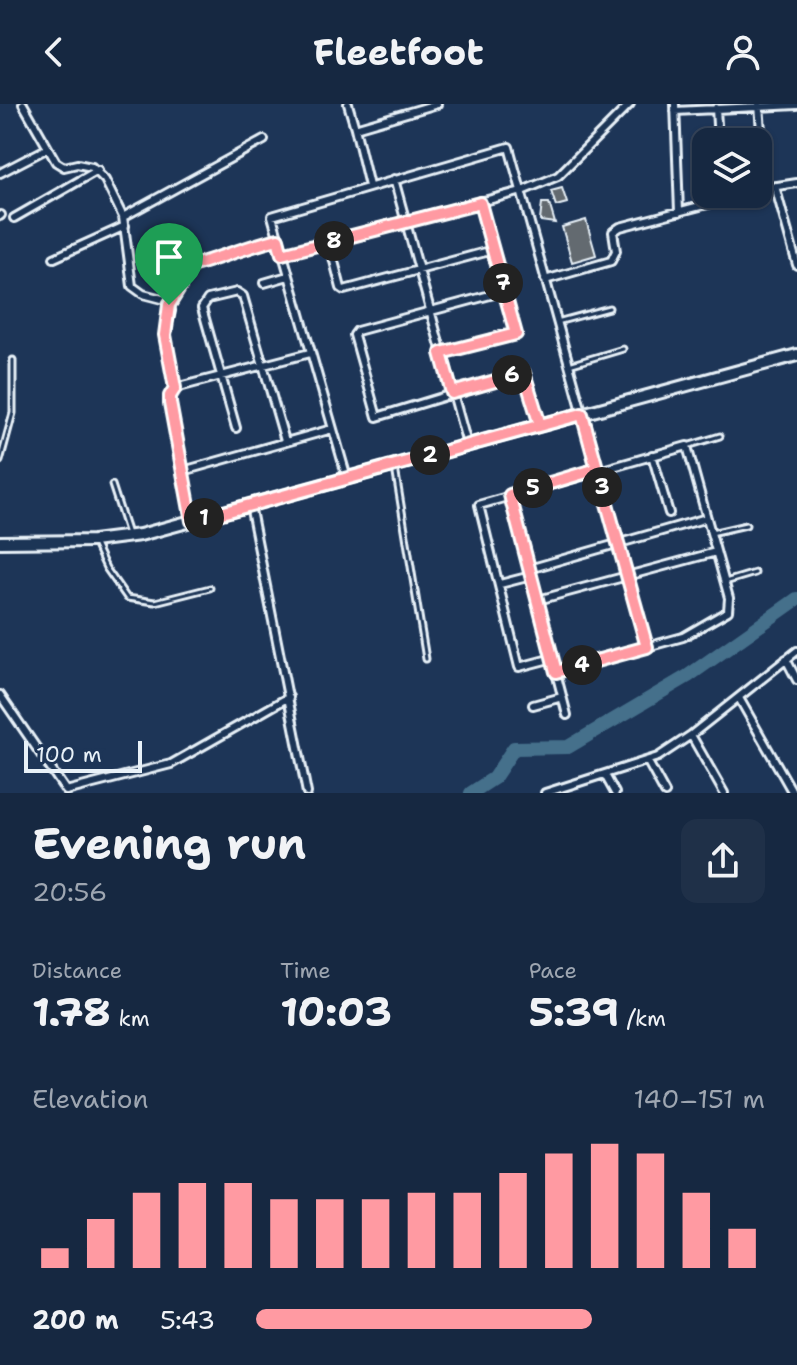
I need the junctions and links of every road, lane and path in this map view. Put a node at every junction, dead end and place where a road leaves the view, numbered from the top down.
1 (23, 104) edge
2 (348, 104) edge
3 (437, 104) edge
4 (630, 104) edge
5 (759, 105) edge
6 (797, 105) edge
7 (675, 108) edge
8 (716, 108) junction
9 (355, 128) junction
10 (717, 128) edge
11 (760, 128) edge
12 (264, 140) dead end
13 (48, 148) junction
14 (98, 170) junction
15 (0, 173) edge
16 (394, 179) junction
17 (797, 183) edge
18 (369, 186) junction
19 (772, 186) edge
20 (775, 186) junction
21 (522, 191) junction
22 (480, 203) junction
23 (692, 207) edge
24 (679, 212) junction
25 (123, 217) junction
26 (14, 218) dead end
27 (405, 222) junction
28 (125, 226) junction
29 (278, 239) junction
30 (329, 242) junction
31 (177, 245) dead end
32 (493, 250) junction
33 (282, 254) junction
34 (54, 258) dead end
35 (797, 262) edge
36 (183, 268) junction
37 (418, 272) junction
38 (288, 276) junction
39 (545, 280) junction
40 (264, 283) dead end
41 (505, 291) junction
42 (169, 305) junction
43 (609, 308) dead end
44 (430, 313) junction
45 (557, 322) junction
46 (623, 349) dead end
47 (310, 353) junction
48 (441, 353) junction
49 (797, 355) edge
50 (13, 360) dead end
51 (262, 365) junction
52 (569, 365) junction
53 (221, 376) junction
54 (175, 388) junction
55 (452, 393) junction
56 (582, 414) junction
57 (540, 425) junction
58 (236, 428) dead end
59 (332, 429) junction
60 (720, 436) dead end
61 (285, 441) junction
62 (467, 444) junction
63 (687, 446) junction
64 (652, 455) junction
65 (0, 461) edge
66 (395, 465) junction
67 (597, 469) junction
68 (183, 471) junction
69 (347, 478) junction
70 (112, 485) dead end
71 (510, 495) junction
72 (250, 505) junction
73 (669, 513) dead end
74 (707, 518) junction
75 (192, 521) junction
76 (746, 525) dead end
77 (711, 533) junction
78 (129, 537) junction
79 (93, 541) junction
80 (0, 542) edge
81 (617, 542) junction
82 (716, 552) junction
83 (530, 572) junction
84 (755, 573) dead end
85 (626, 576) junction
86 (725, 582) junction
87 (500, 584) junction
88 (210, 588) dead end
89 (538, 600) junction
90 (647, 647) junction
91 (797, 651) edge
92 (553, 658) junction
93 (426, 659) dead end
94 (786, 659) junction
95 (556, 672) junction
96 (797, 680) edge
97 (0, 695) edge
98 (289, 697) junction
99 (562, 697) junction
100 (739, 698) junction
101 (533, 705) dead end
102 (567, 715) dead end
103 (691, 735) junction
104 (648, 762) junction
105 (605, 775) junction
106 (563, 790) edge
107 (64, 792) edge
108 (307, 793) edge
109 (545, 793) edge
110 (615, 793) edge
111 (665, 793) edge
112 (724, 793) edge
113 (793, 793) edge

1 - 13 street
2 - 9 street
3 - 9 street
4 - 21 street
5 - 6 street
5 - 8 street
5 - 11 street
7 - 8 street
7 - 24 street
8 - 10 street
9 - 18 street
12 - 25 street
13 - 14 street
13 - 15 street
14 - 25 street
14 - 26 street
16 - 18 street
16 - 21 street
16 - 27 street
17 - 20 street
18 - 29 street
19 - 20 street
20 - 35 street
21 - 22 street
21 - 39 street
22 - 27 street
22 - 32 street
23 - 24 street
24 - 39 street
25 - 28 street
27 - 30 street
27 - 37 street
28 - 34 street
28 - 42 street
29 - 33 street
29 - 36 street
30 - 33 street
30 - 37 street
31 - 36 street
32 - 37 street
32 - 41 street
33 - 38 street
36 - 42 street
37 - 44 street
38 - 40 street
38 - 47 street
39 - 45 street
41 - 44 street
41 - 48 street
42 - 54 street
43 - 45 lane
44 - 48 street
44 - 55 street
45 - 52 street
46 - 52 lane
47 - 51 street
47 - 59 street
48 - 55 street
49 - 56 main road
50 - 65 lane
51 - 53 street
51 - 53 street
51 - 61 street
52 - 56 street
53 - 54 street
53 - 58 street
54 - 68 street
55 - 57 street
55 - 62 street
56 - 57 main road
56 - 67 street
57 - 62 main road
59 - 61 street
59 - 69 street
60 - 63 lane
61 - 68 street
62 - 66 main road
63 - 64 street
63 - 74 street
64 - 67 street
64 - 73 street
66 - 69 main road
66 - 93 lane
67 - 71 street
67 - 81 street
68 - 75 street
69 - 72 main road
70 - 78 lane
71 - 83 street
71 - 87 street
72 - 75 main road
72 - 98 street
74 - 77 street
74 - 81 street
75 - 78 main road
76 - 77 lane
77 - 82 street
78 - 79 main road
79 - 80 main road
79 - 88 lane
81 - 83 street
81 - 85 street
82 - 85 street
82 - 86 street
83 - 87 street
83 - 89 street
84 - 86 lane
85 - 89 street
85 - 90 street
86 - 90 street
87 - 92 street
89 - 92 street
90 - 95 street
91 - 94 street
92 - 95 street
94 - 96 street
94 - 100 street
95 - 99 street
97 - 107 street
98 - 107 street
98 - 108 street
99 - 101 street
99 - 102 street
100 - 103 street
100 - 113 street
103 - 104 street
103 - 112 street
104 - 105 street
104 - 111 street
105 - 106 street
105 - 110 street
106 - 109 street

